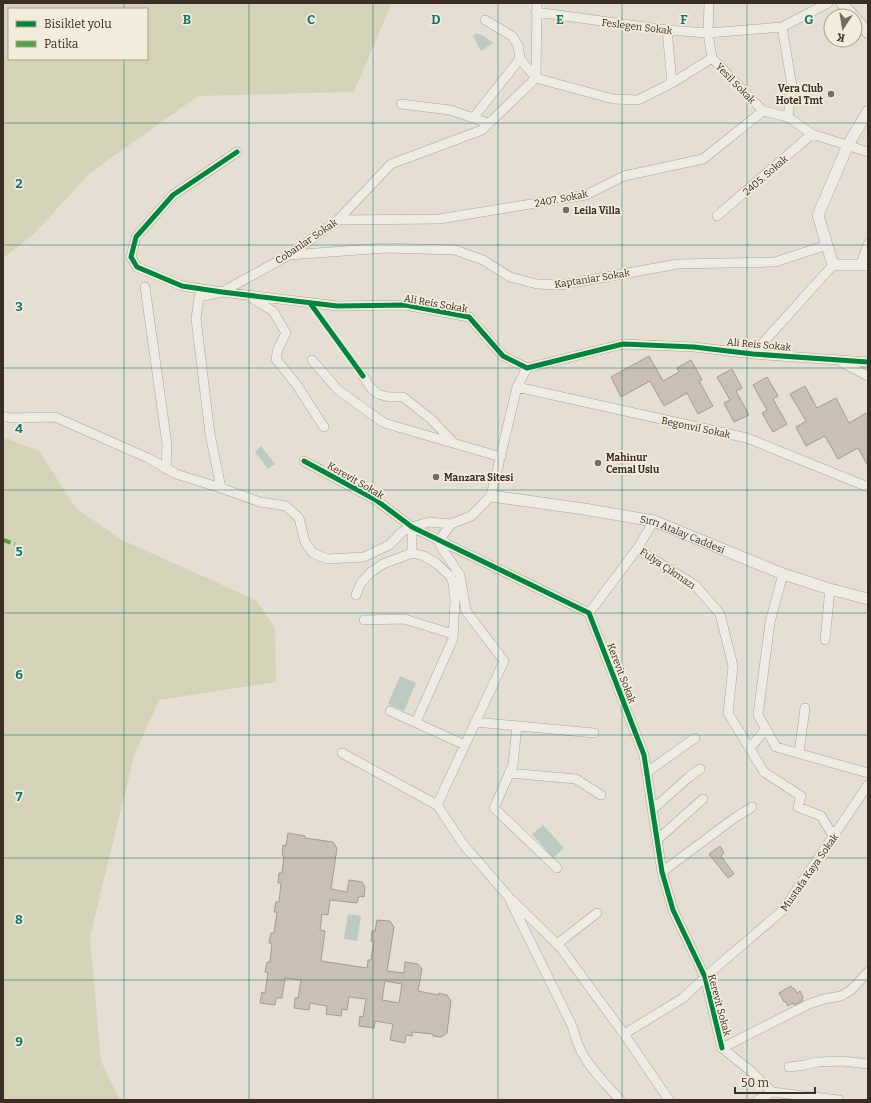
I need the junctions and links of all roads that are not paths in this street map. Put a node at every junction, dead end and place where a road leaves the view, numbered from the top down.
1 (709, 3) edge
2 (828, 3) edge
3 (536, 8) edge
4 (486, 20) dead end
5 (782, 27) junction
6 (667, 30) junction
7 (708, 33) junction
8 (712, 58) junction
9 (520, 59) junction
10 (536, 78) junction
11 (672, 83) junction
12 (401, 104) dead end
13 (763, 111) junction
14 (868, 111) edge
15 (788, 117) junction
16 (473, 118) junction
17 (488, 123) junction
18 (812, 134) junction
19 (848, 145) junction
20 (237, 152) dead end
21 (868, 152) edge
22 (717, 216) dead end
23 (338, 220) junction
24 (868, 244) edge
25 (827, 245) junction
26 (289, 255) junction
27 (865, 264) edge
28 (833, 265) junction
29 (145, 287) dead end
30 (222, 292) junction
31 (247, 296) junction
32 (753, 354) junction
33 (312, 360) dead end
34 (838, 360) junction
35 (868, 362) edge
36 (527, 368) junction
37 (363, 376) dead end
38 (868, 376) edge
39 (517, 388) junction
40 (3, 416) edge
41 (324, 427) dead end
42 (453, 442) junction
43 (501, 457) junction
44 (304, 461) dead end
45 (166, 469) junction
46 (868, 487) edge
47 (221, 488) junction
48 (491, 496) junction
49 (654, 521) junction
50 (451, 524) junction
51 (412, 527) junction
52 (439, 541) junction
53 (637, 549) junction
54 (412, 553) junction
55 (783, 574) junction
56 (830, 590) junction
57 (356, 595) dead end
58 (868, 600) edge
59 (589, 613) junction
60 (364, 620) dead end
61 (453, 634) junction
62 (825, 640) dead end
63 (805, 708) dead end
64 (390, 711) dead end
65 (416, 722) junction
66 (475, 722) junction
67 (517, 726) junction
68 (766, 729) junction
69 (594, 733) dead end
70 (695, 738) dead end
71 (465, 744) junction
72 (750, 748) junction
73 (342, 753) dead end
74 (799, 753) junction
75 (700, 769) dead end
76 (647, 772) junction
77 (509, 773) junction
78 (868, 773) edge
79 (868, 785) edge
80 (600, 795) dead end
81 (703, 800) dead end
82 (437, 805) junction
83 (752, 807) dead end
84 (652, 809) junction
85 (834, 837) junction
86 (657, 840) junction
87 (557, 868) dead end
88 (662, 872) junction
89 (508, 896) junction
90 (596, 914) dead end
91 (557, 944) junction
92 (868, 972) edge
93 (705, 977) junction
94 (624, 1034) junction
95 (722, 1048) junction
96 (868, 1064) edge
97 (789, 1067) dead end
98 (772, 1092) junction
99 (620, 1100) edge
100 (669, 1100) edge
101 (758, 1100) edge
102 (839, 1100) edge

1 - 7 street
2 - 5 street, Feslegen Sokak
3 - 6 street, Feslegen Sokak
3 - 10 street
4 - 9 street
5 - 7 street, Feslegen Sokak
5 - 15 street
6 - 7 street, Feslegen Sokak
6 - 11 street
7 - 8 street
8 - 11 street
8 - 13 street, Yesil Sokak
9 - 10 street
9 - 16 street
10 - 11 street
10 - 17 street, Cobanlar Sokak
12 - 16 street
13 - 15 street, Yesil Sokak
13 - 23 street, 2407. Sokak
14 - 19 street
15 - 18 street, Yesil Sokak
16 - 17 street
17 - 23 street, Cobanlar Sokak
18 - 19 street, Yesil Sokak
18 - 22 street, 2405. Sokak
19 - 21 street, Yesil Sokak
19 - 25 street
20 - 30 street, Ali Reis Sokak
23 - 26 street, Cobanlar Sokak
24 - 27 street
25 - 26 street, Kaptaniar Sokak
25 - 28 street
26 - 30 street, Cobanlar Sokak
27 - 28 street
28 - 32 street
29 - 45 street
30 - 31 street, Ali Reis Sokak
30 - 47 street, Cobanlar Sokak
31 - 36 street, Ali Reis Sokak
31 - 41 street
32 - 34 street, Ali Reis Sokak
32 - 36 street, Ali Reis Sokak
33 - 42 street
34 - 35 street, Ali Reis Sokak
34 - 38 street, Ali Reis Sokak
36 - 39 street
37 - 42 street
39 - 43 street
39 - 46 street, Begonvil Sokak
40 - 45 street
42 - 43 street
43 - 48 street
44 - 51 street, Kerevit Sokak
45 - 47 street
47 - 51 street
48 - 49 street, Sırrı Atalay Caddesi
48 - 50 street
49 - 53 street, Fulya Çıkmazı
49 - 55 street, Sırrı Atalay Caddesi
50 - 51 street
50 - 52 street
51 - 52 street, Kerevit Sokak
51 - 54 street
52 - 59 street, Kerevit Sokak
52 - 66 street
53 - 59 street
53 - 72 street, Fulya Çıkmazı
54 - 57 street
54 - 61 street
55 - 56 street, Sırrı Atalay Caddesi
55 - 68 street
56 - 58 street, Sırrı Atalay Caddesi
56 - 62 street
59 - 76 street, Kerevit Sokak
60 - 61 street
61 - 65 street
63 - 74 street
64 - 65 street
65 - 71 street
66 - 67 street
66 - 71 street
67 - 69 street
67 - 77 street
68 - 72 street
68 - 74 street
70 - 76 street
71 - 82 street
72 - 85 street, Fulya Çıkmazı
73 - 82 street
74 - 78 street
75 - 84 street
76 - 84 street, Kerevit Sokak
77 - 80 street
77 - 87 street
79 - 85 street, Mustafa Kaya Sokak
81 - 86 street
82 - 89 street
83 - 88 street
84 - 86 street, Kerevit Sokak
85 - 93 street, Mustafa Kaya Sokak
86 - 88 street, Kerevit Sokak
88 - 93 street, Kerevit Sokak
89 - 91 street
89 - 99 street
90 - 91 street
91 - 94 street
92 - 95 street
93 - 94 street, Mustafa Kaya Sokak
93 - 95 street, Kerevit Sokak
94 - 100 street
95 - 98 street
96 - 97 street
98 - 101 street
98 - 102 street

